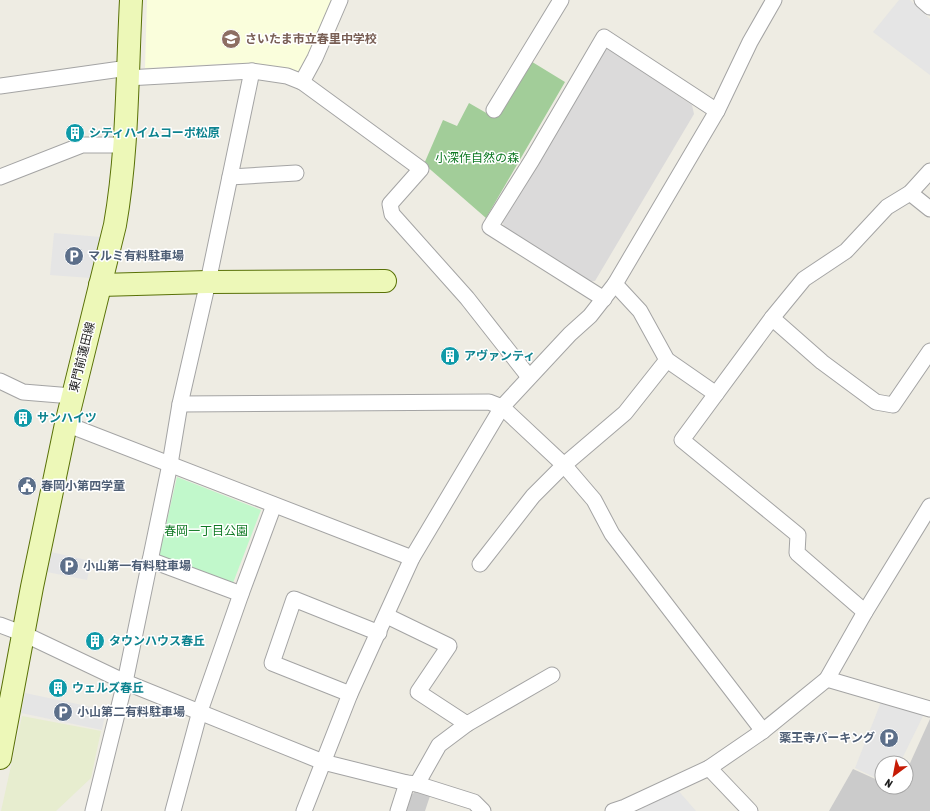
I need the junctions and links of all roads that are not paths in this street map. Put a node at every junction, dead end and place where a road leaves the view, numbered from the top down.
1 (131, 0) edge
2 (340, 0) edge
3 (561, 0) edge
4 (774, 0) edge
5 (922, 0) edge
6 (930, 7) edge
7 (252, 71) junction
8 (128, 73) junction
9 (302, 82) junction
10 (0, 86) edge
11 (494, 110) dead end
12 (717, 110) junction
13 (125, 145) junction
14 (930, 171) edge
15 (296, 173) dead end
16 (0, 177) edge
17 (230, 177) junction
18 (910, 193) junction
19 (930, 209) edge
20 (386, 281) dead end
21 (208, 282) junction
22 (100, 284) junction
23 (615, 284) junction
24 (604, 299) junction
25 (772, 318) junction
26 (930, 351) edge
27 (667, 360) junction
28 (529, 377) junction
29 (0, 381) edge
30 (716, 394) junction
31 (72, 396) junction
32 (180, 404) junction
33 (502, 407) junction
34 (66, 424) junction
35 (170, 464) junction
36 (564, 465) junction
37 (274, 505) junction
38 (930, 506) edge
39 (412, 558) junction
40 (150, 560) junction
41 (480, 564) dead end
42 (241, 594) junction
43 (864, 612) junction
44 (387, 616) junction
45 (0, 625) edge
46 (379, 633) junction
47 (24, 634) junction
48 (552, 675) dead end
49 (827, 679) junction
50 (125, 682) junction
51 (350, 694) junction
52 (930, 709) edge
53 (200, 711) junction
54 (467, 724) junction
55 (763, 731) junction
56 (0, 758) edge
57 (323, 762) junction
58 (709, 768) junction
59 (412, 783) junction
60 (622, 810) edge
61 (93, 811) edge
62 (173, 811) edge
63 (304, 811) edge
64 (398, 811) edge
65 (483, 811) edge
66 (750, 811) edge

1 - 8 main road, 東門前蓮田線
2 - 9 street
3 - 11 street
4 - 12 street
5 - 6 street
7 - 8 street
7 - 9 street
7 - 17 street
8 - 10 street
8 - 13 main road, 東門前蓮田線
9 - 28 street
12 - 23 street
12 - 24 street
13 - 16 street
13 - 22 main road, 東門前蓮田線
14 - 18 street
15 - 17 street
17 - 21 street
18 - 19 street
18 - 25 street
20 - 21 main road
21 - 22 main road
21 - 32 street
22 - 31 main road, 東門前蓮田線
23 - 24 street
23 - 27 street
24 - 28 street
25 - 26 street
25 - 30 street
27 - 30 street
27 - 36 street
28 - 33 street
29 - 31 street
30 - 43 street
31 - 34 main road, 東門前蓮田線
32 - 33 street
32 - 35 street
33 - 36 street
33 - 39 street
34 - 35 street
34 - 47 main road, 東門前蓮田線
35 - 37 street
35 - 40 street
36 - 41 street
36 - 55 street
37 - 39 street
37 - 42 street
38 - 43 street
39 - 44 street
40 - 42 street
40 - 50 street
42 - 53 street
43 - 49 street
44 - 46 street
44 - 54 street
45 - 47 street
46 - 51 street
46 - 51 street
47 - 50 street
47 - 56 main road, 東門前蓮田線
48 - 54 street
49 - 52 street
49 - 55 street
50 - 53 street
50 - 61 street
51 - 57 street
53 - 57 street
53 - 62 street
54 - 59 street
55 - 58 street
57 - 59 street
57 - 63 street
58 - 60 street
58 - 66 street
59 - 64 street
59 - 65 street

